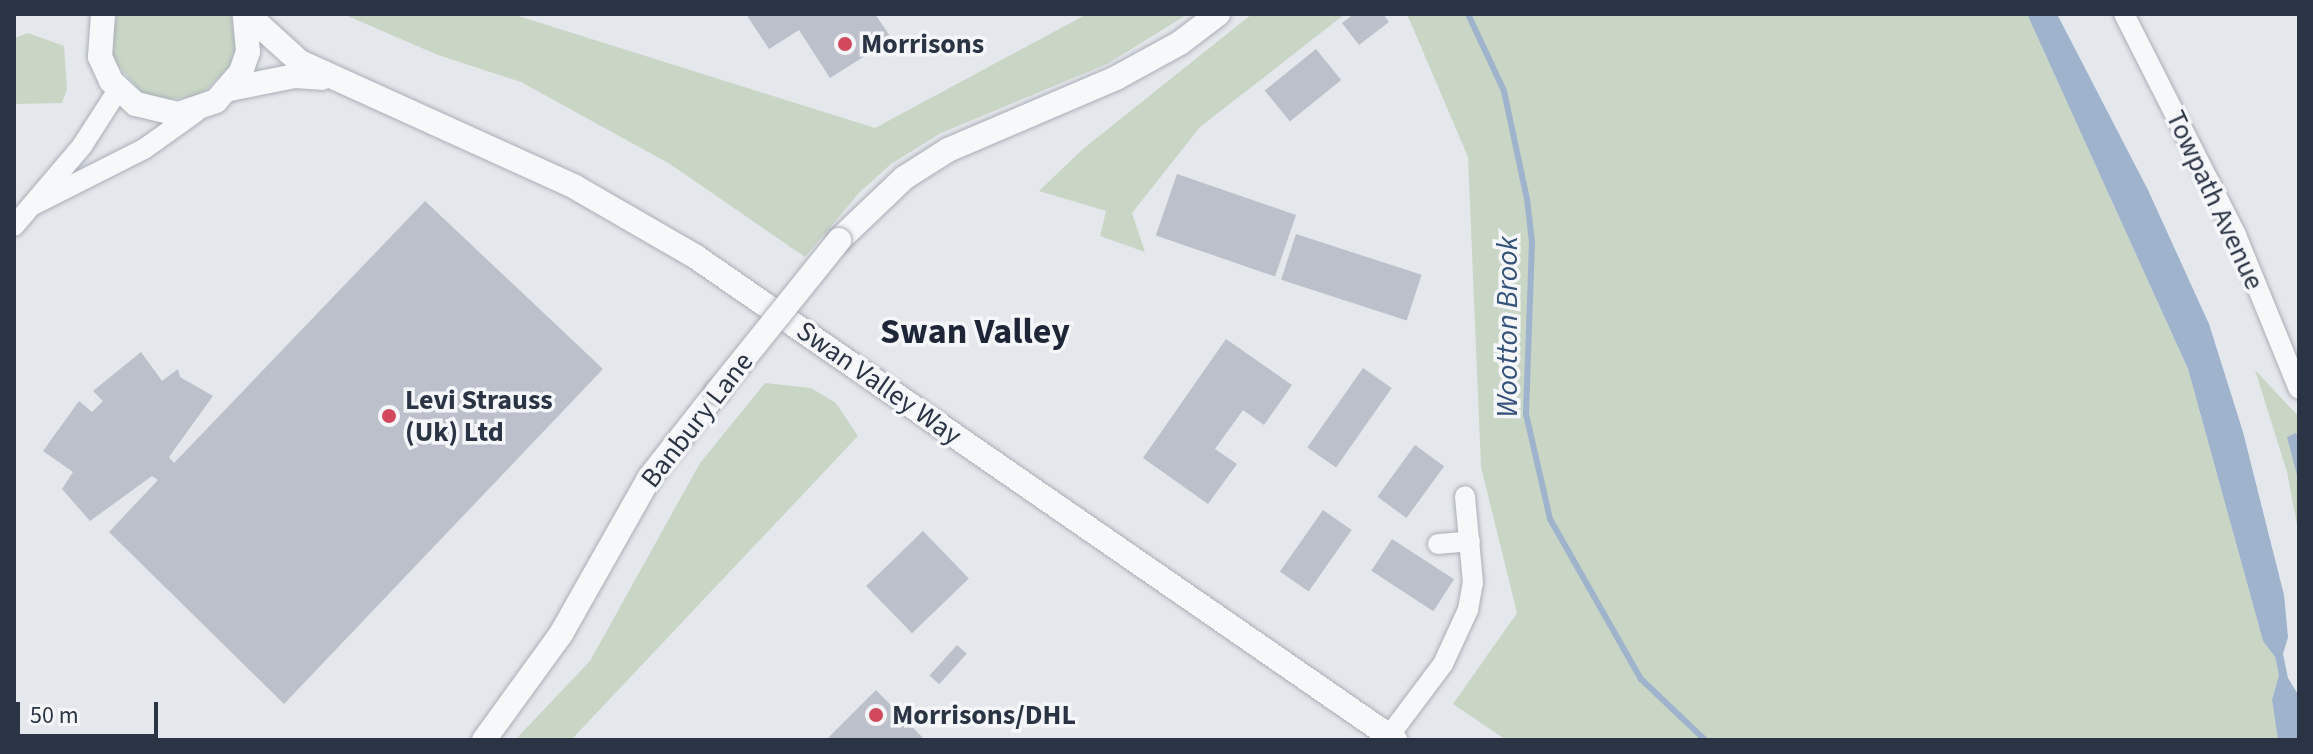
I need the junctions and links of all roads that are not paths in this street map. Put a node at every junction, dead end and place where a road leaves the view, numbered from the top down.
1 (103, 14) edge
2 (246, 14) edge
3 (1218, 14) edge
4 (2124, 14) edge
5 (333, 79) junction
6 (230, 89) junction
7 (118, 90) junction
8 (199, 109) junction
9 (35, 204) junction
10 (14, 226) edge
11 (2299, 389) edge
12 (1465, 496) dead end
13 (1470, 541) junction
14 (1438, 544) dead end
15 (1392, 738) edge
16 (484, 740) edge

1 - 7 street
2 - 5 street, Swan Valley Way
2 - 6 street
3 - 16 street, Banbury Lane, bridge
4 - 11 street, Towpath Avenue
5 - 6 street, Swan Valley Way
5 - 15 street, Swan Valley Way
6 - 8 street
7 - 8 street
7 - 9 street
8 - 9 street
9 - 10 street
12 - 13 street
13 - 14 street
13 - 15 street

